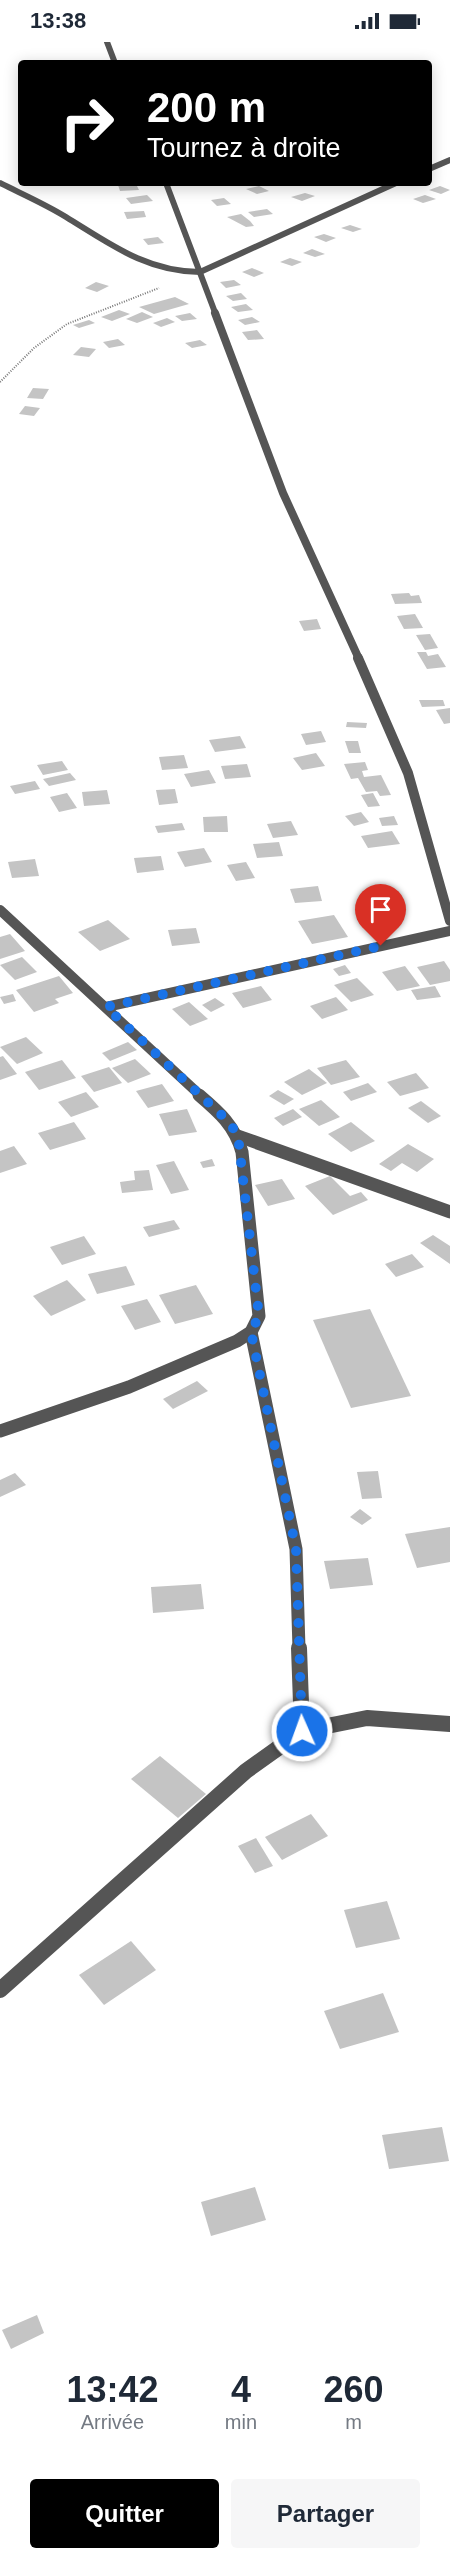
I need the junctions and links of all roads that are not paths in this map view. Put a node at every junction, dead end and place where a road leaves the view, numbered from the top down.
1 (106, 42) edge
2 (114, 60) edge
3 (450, 160) edge
4 (432, 168) edge
5 (0, 183) edge
6 (167, 186) edge
7 (389, 186) edge
8 (200, 272) junction
9 (0, 910) edge
10 (450, 921) edge
11 (450, 931) edge
12 (106, 1007) junction
13 (238, 1136) junction
14 (450, 1212) edge
15 (251, 1332) junction
16 (0, 1431) edge
17 (450, 1724) edge
18 (302, 1731) junction
19 (0, 1990) edge

1 - 2 street
3 - 4 street
5 - 8 street
6 - 8 street
7 - 8 street
8 - 10 street
9 - 12 street
11 - 12 street
12 - 13 street
13 - 14 street
13 - 15 street
15 - 16 street
15 - 18 street
17 - 18 street
18 - 19 street

